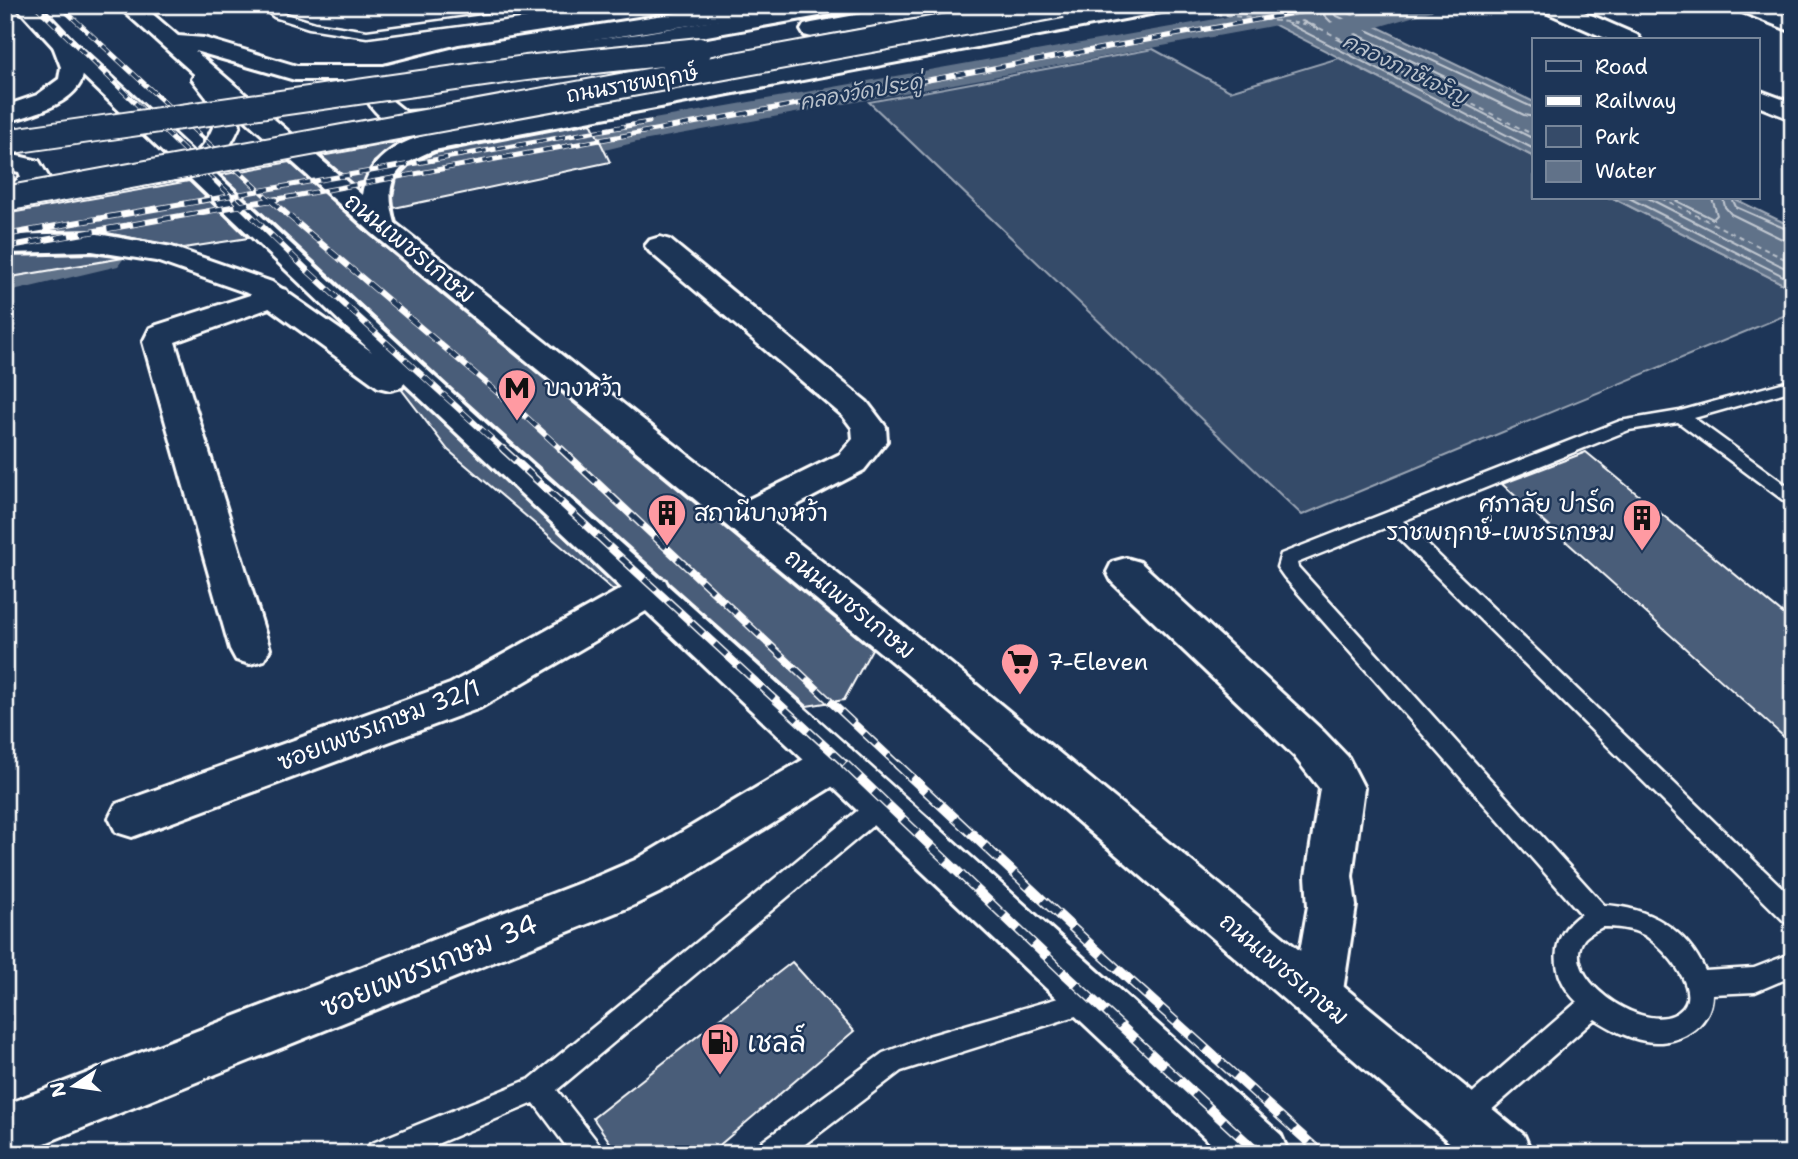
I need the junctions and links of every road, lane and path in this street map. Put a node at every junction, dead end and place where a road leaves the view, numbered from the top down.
1 (26, 5) edge
2 (166, 5) edge
3 (264, 5) edge
4 (584, 5) edge
5 (773, 5) edge
6 (842, 5) edge
7 (948, 5) edge
8 (1035, 5) edge
9 (1062, 5) edge
10 (1161, 5) edge
11 (1549, 5) edge
12 (1745, 5) edge
13 (732, 8) edge
14 (132, 9) edge
15 (1793, 24) edge
16 (1624, 38) edge
17 (173, 43) junction
18 (65, 46) junction
19 (704, 49) junction
20 (439, 67) junction
21 (387, 72) junction
22 (1759, 97) edge
23 (471, 108) junction
24 (1793, 112) edge
25 (5, 114) edge
26 (142, 119) junction
27 (226, 129) junction
28 (5, 135) edge
29 (5, 142) edge
30 (406, 151) junction
31 (301, 156) junction
32 (5, 161) edge
33 (196, 168) junction
34 (5, 176) edge
35 (5, 200) edge
36 (5, 208) edge
37 (382, 227) junction
38 (5, 244) edge
39 (660, 246) dead end
40 (275, 296) junction
41 (1793, 385) edge
42 (1681, 416) junction
43 (1793, 499) edge
44 (553, 504) junction
45 (744, 517) junction
46 (1389, 518) junction
47 (1126, 572) dead end
48 (651, 590) junction
49 (250, 649) dead end
50 (835, 762) junction
51 (881, 805) junction
52 (132, 818) dead end
53 (1793, 914) edge
54 (1598, 916) junction
55 (1793, 964) edge
56 (1699, 983) junction
57 (1317, 997) junction
58 (1094, 1000) junction
59 (1594, 1004) junction
60 (539, 1088) junction
61 (1462, 1118) junction
62 (5, 1132) edge
63 (380, 1154) edge
64 (589, 1154) edge
65 (769, 1154) edge
66 (1262, 1154) edge
67 (1505, 1154) edge

1 - 18 main road
2 - 14 lane
3 - 4 lane
5 - 13 main road
6 - 20 main road
7 - 19 main road, ถนนราชพฤกษ์
8 - 23 main road
9 - 35 main road, ถนนราชพฤกษ์, bridge
10 - 30 main road
11 - 16 main road
12 - 15 main road
13 - 21 main road
14 - 17 main road, ถนนเพชรเกษม
17 - 21 main road
17 - 27 main road
17 - 31 main road, ถนนเพชรเกษม
18 - 25 main road
18 - 26 main road
19 - 29 main road, bridge
19 - 34 main road, ถนนราชพฤกษ์, bridge
20 - 21 main road
20 - 23 main road
22 - 24 main road
23 - 30 main road
26 - 27 main road
26 - 28 main road
26 - 33 main road
27 - 31 main road
27 - 33 main road
30 - 37 main road
31 - 37 main road, ถนนเพชรเกษม
32 - 35 main road
33 - 36 main road
33 - 44 main road
37 - 45 main road, ถนนเพชรเกษม
38 - 40 main road
39 - 45 main road
40 - 44 main road
40 - 49 main road
41 - 42 lane
42 - 43 lane
42 - 46 lane
44 - 48 main road
45 - 57 main road, ถนนเพชรเกษม
46 - 53 lane
46 - 54 lane
47 - 57 main road
48 - 50 main road
48 - 52 main road, ซอยเพชรเกษม 32/1
50 - 51 main road
50 - 62 main road, ซอยเพชรเกษม 34
51 - 58 main road
51 - 60 lane
54 - 56 lane
54 - 59 lane
55 - 56 lane
56 - 59 lane
57 - 61 main road, ถนนเพชรเกษม
58 - 65 lane
58 - 66 main road
59 - 61 lane
60 - 63 lane
60 - 64 lane
61 - 67 main road, ถนนเพชรเกษม

